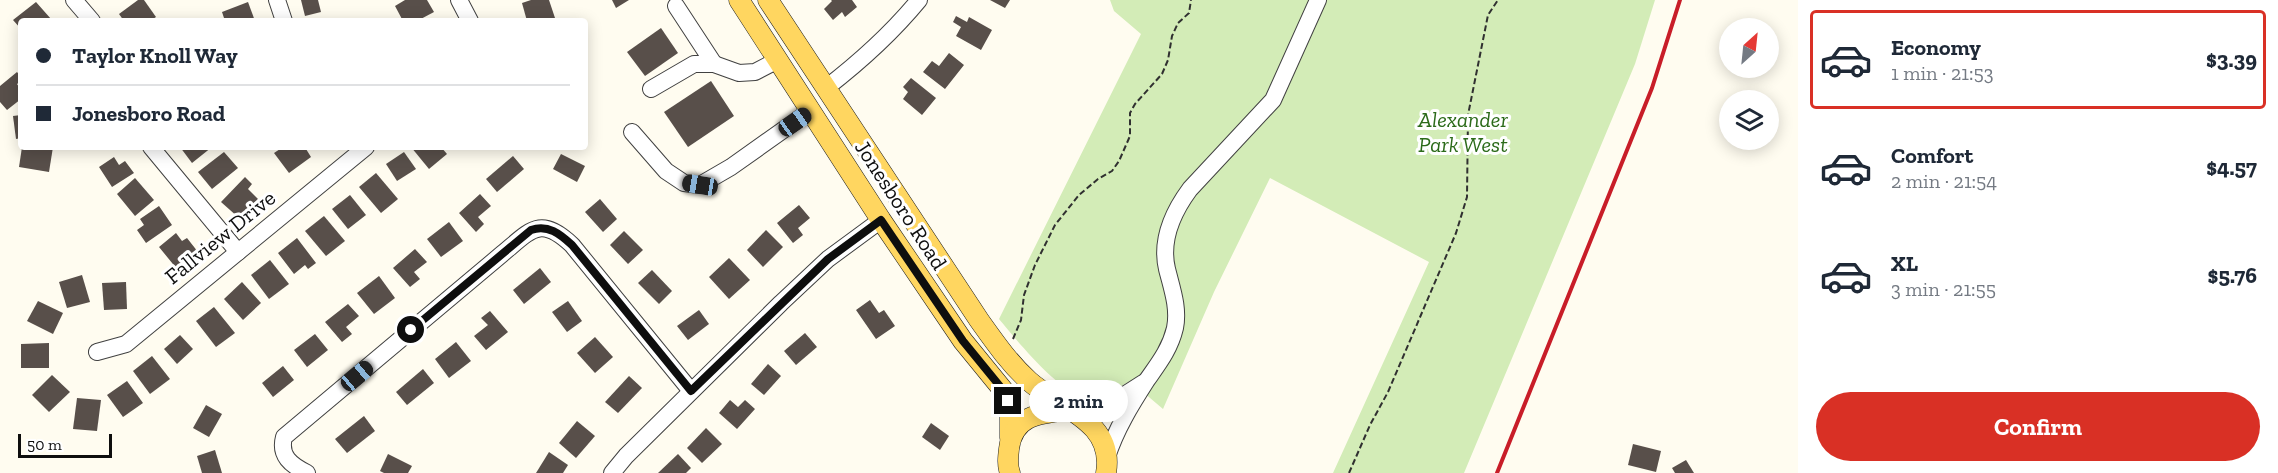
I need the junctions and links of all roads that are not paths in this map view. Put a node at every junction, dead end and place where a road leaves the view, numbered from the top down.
1 (74, 0) edge
2 (277, 0) edge
3 (459, 0) edge
4 (739, 0) edge
5 (768, 0) edge
6 (919, 0) edge
7 (1318, 0) edge
8 (676, 6) dead end
9 (89, 18) edge
10 (283, 18) edge
11 (468, 18) edge
12 (778, 60) junction
13 (714, 64) junction
14 (826, 88) junction
15 (651, 89) dead end
16 (810, 111) junction
17 (632, 132) dead end
18 (153, 150) edge
19 (357, 150) edge
20 (881, 220) junction
21 (238, 252) junction
22 (97, 352) dead end
23 (1147, 381) junction
24 (691, 391) junction
25 (1073, 412) junction
26 (1010, 438) junction
27 (1107, 469) edge
28 (1008, 471) edge
29 (306, 473) edge
30 (612, 473) edge

1 - 9 street
2 - 10 street
3 - 11 street
4 - 12 main road, Jonesboro Road
5 - 14 main road, Jonesboro Road
6 - 14 street
7 - 23 street
8 - 13 street
12 - 13 street
12 - 16 main road, Jonesboro Road
13 - 15 street
14 - 25 main road, Jonesboro Road
16 - 17 street
16 - 20 main road, Jonesboro Road
18 - 21 street
19 - 21 street, Fallview Drive
20 - 24 street
20 - 26 main road, Jonesboro Road
21 - 22 street, Fallview Drive
23 - 25 street
23 - 27 street
24 - 29 street
24 - 30 street
25 - 26 main road
25 - 27 main road, Jonesboro Road
26 - 28 main road, Jonesboro Road

